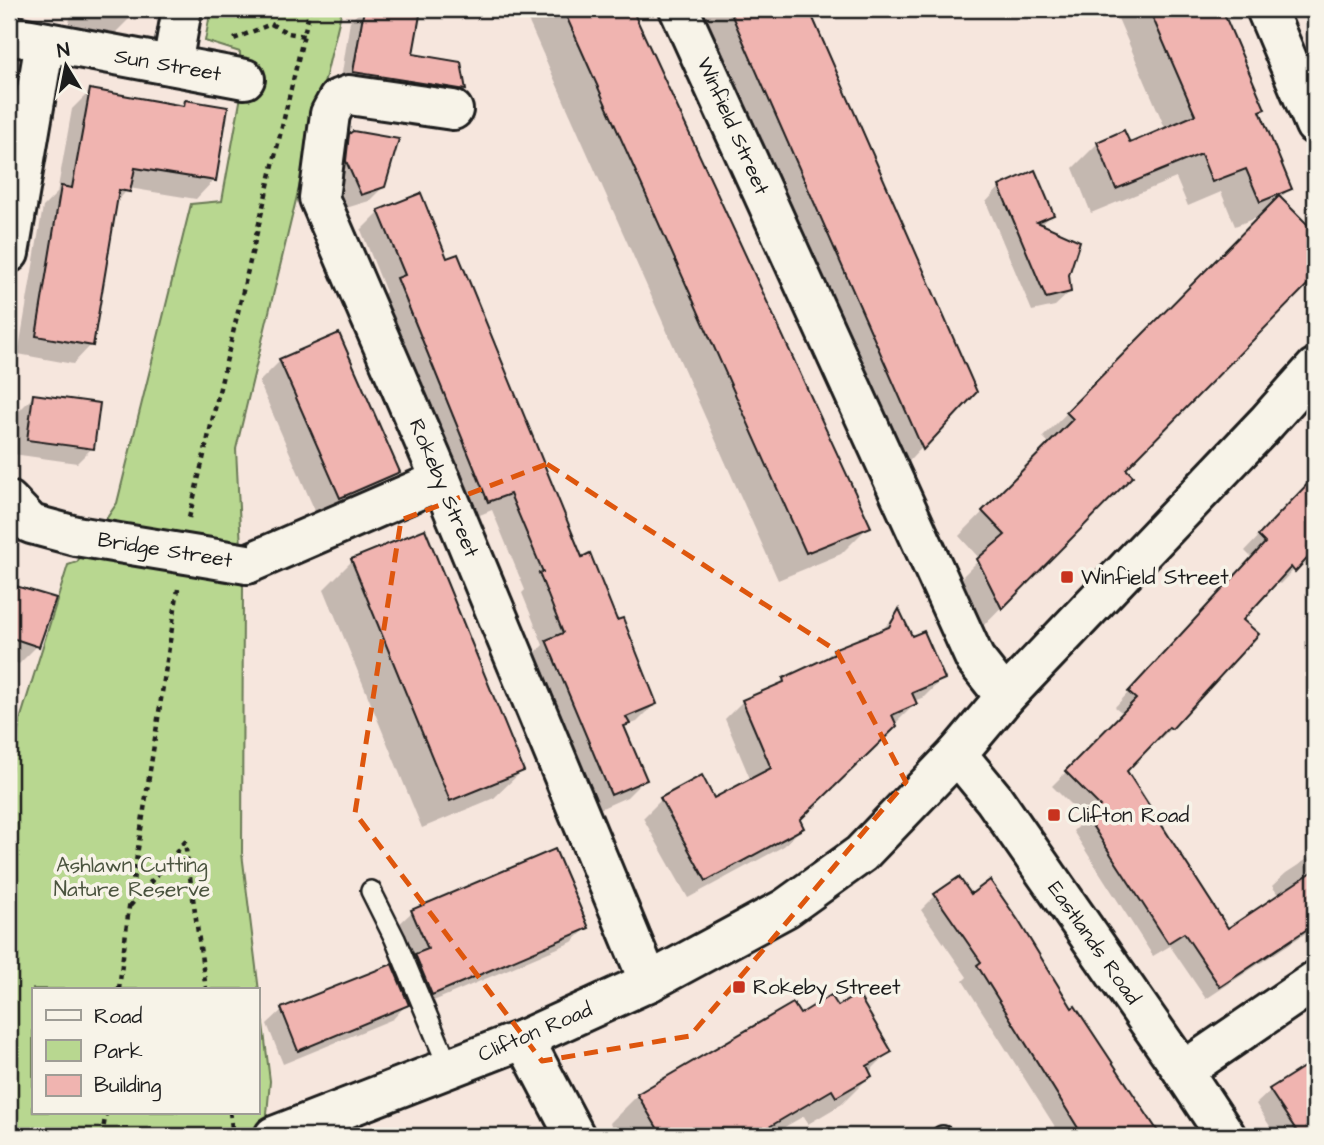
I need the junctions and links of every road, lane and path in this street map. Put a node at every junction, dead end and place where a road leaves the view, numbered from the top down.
1 (182, 9) edge
2 (310, 9) edge
3 (679, 9) edge
4 (1266, 9) edge
5 (27, 39) edge
6 (172, 65) junction
7 (245, 79) dead end
8 (453, 110) dead end
9 (1315, 125) edge
10 (9, 253) edge
11 (1315, 368) edge
12 (441, 480) junction
13 (9, 501) edge
14 (188, 520) dead end
15 (178, 589) dead end
16 (1005, 696) junction
17 (957, 754) junction
18 (371, 891) dead end
19 (129, 907) junction
20 (1315, 981) edge
21 (649, 982) junction
22 (120, 988) edge
23 (206, 988) edge
24 (524, 1039) junction
25 (449, 1068) junction
26 (1183, 1070) junction
27 (106, 1114) edge
28 (230, 1114) edge
29 (102, 1136) edge
30 (233, 1136) edge
31 (275, 1136) edge
32 (575, 1136) edge
33 (1226, 1136) edge

1 - 6 street
2 - 14 path
3 - 16 street, Winfield Street
4 - 9 street
5 - 6 street, Sun Street
5 - 10 street
6 - 7 street, Sun Street
8 - 12 street, Rokeby Street
11 - 16 street, Clifton Road
12 - 13 street, Bridge Street, bridge
12 - 21 street, Rokeby Street
15 - 19 path
16 - 17 street, Clifton Road
17 - 21 street, Clifton Road
17 - 26 street, Eastlands Road
18 - 25 lane
19 - 22 path
19 - 23 path
20 - 26 street
21 - 24 street, Clifton Road
24 - 25 street, Clifton Road
24 - 32 street
25 - 31 street, Clifton Road
26 - 33 street, Eastlands Road
27 - 29 path
28 - 30 path

